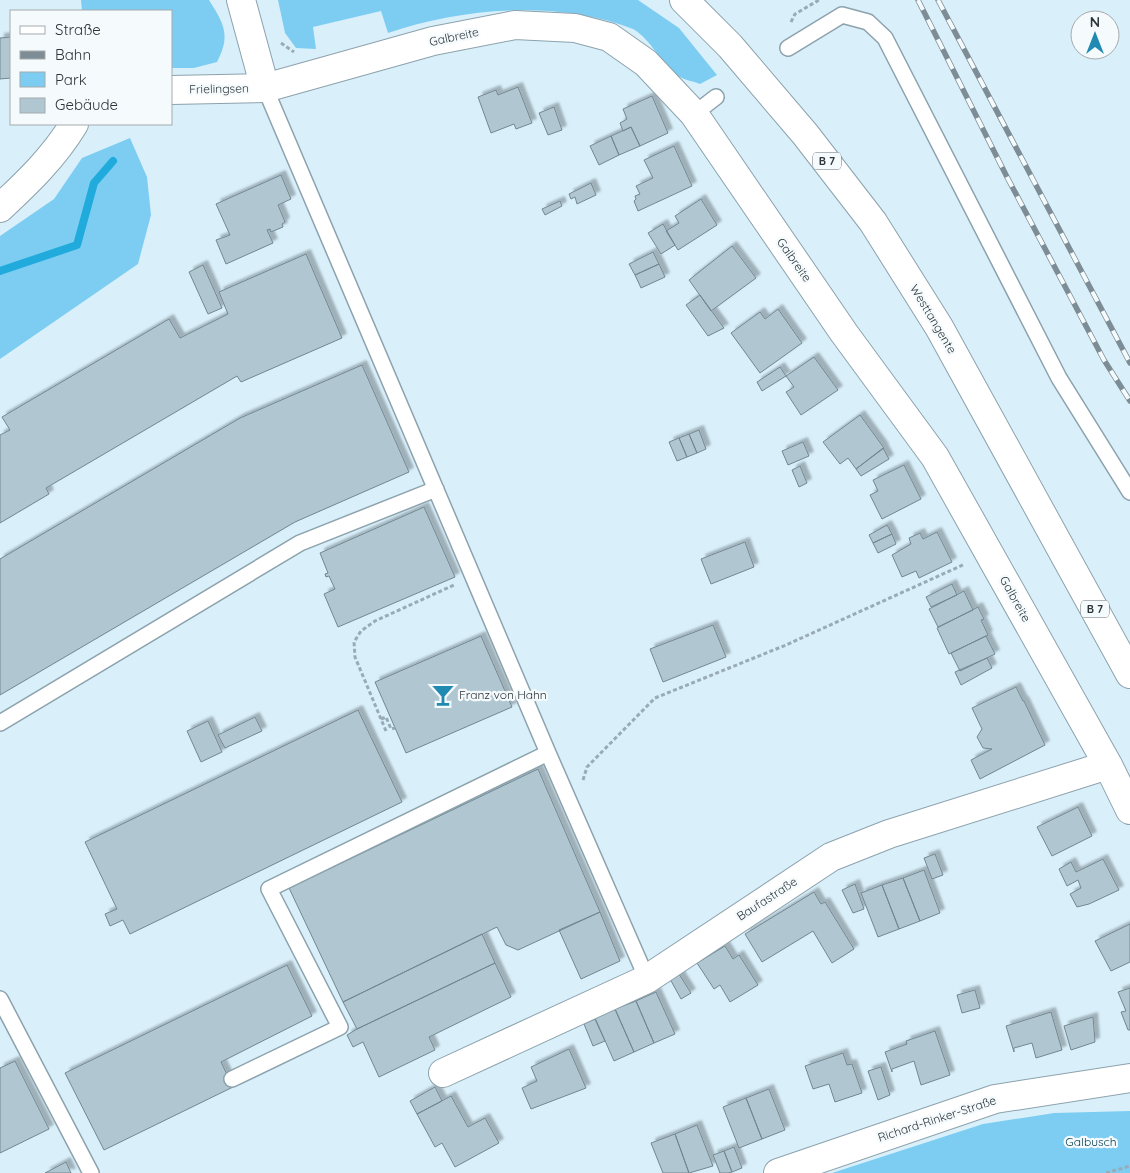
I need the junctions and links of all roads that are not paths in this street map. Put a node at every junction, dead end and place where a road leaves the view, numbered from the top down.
1 (242, 0) edge
2 (692, 3) edge
3 (788, 48) dead end
4 (265, 88) junction
5 (172, 90) edge
6 (716, 97) dead end
7 (694, 114) junction
8 (73, 125) edge
9 (0, 208) edge
10 (436, 489) junction
11 (1130, 492) edge
12 (1130, 674) edge
13 (0, 723) edge
14 (548, 753) junction
15 (1108, 765) junction
16 (1130, 810) edge
17 (647, 979) junction
18 (0, 998) edge
19 (443, 1073) dead end
20 (1130, 1078) edge
21 (232, 1079) dead end
22 (91, 1173) edge
23 (778, 1173) edge

1 - 4 street, Frielingsen
2 - 12 street, Westtangente / B 7
3 - 11 lane
4 - 5 street, Frielingsen
4 - 7 street, Galbreite
4 - 10 lane
6 - 7 lane
7 - 15 street, Galbreite
8 - 9 street
10 - 13 lane
10 - 14 lane
14 - 17 lane
14 - 21 lane
15 - 16 street, Galbreite
15 - 17 street, Baufastraße
17 - 19 street, Baufastraße
18 - 22 lane
20 - 23 street, Richard-Rinker-Straße

